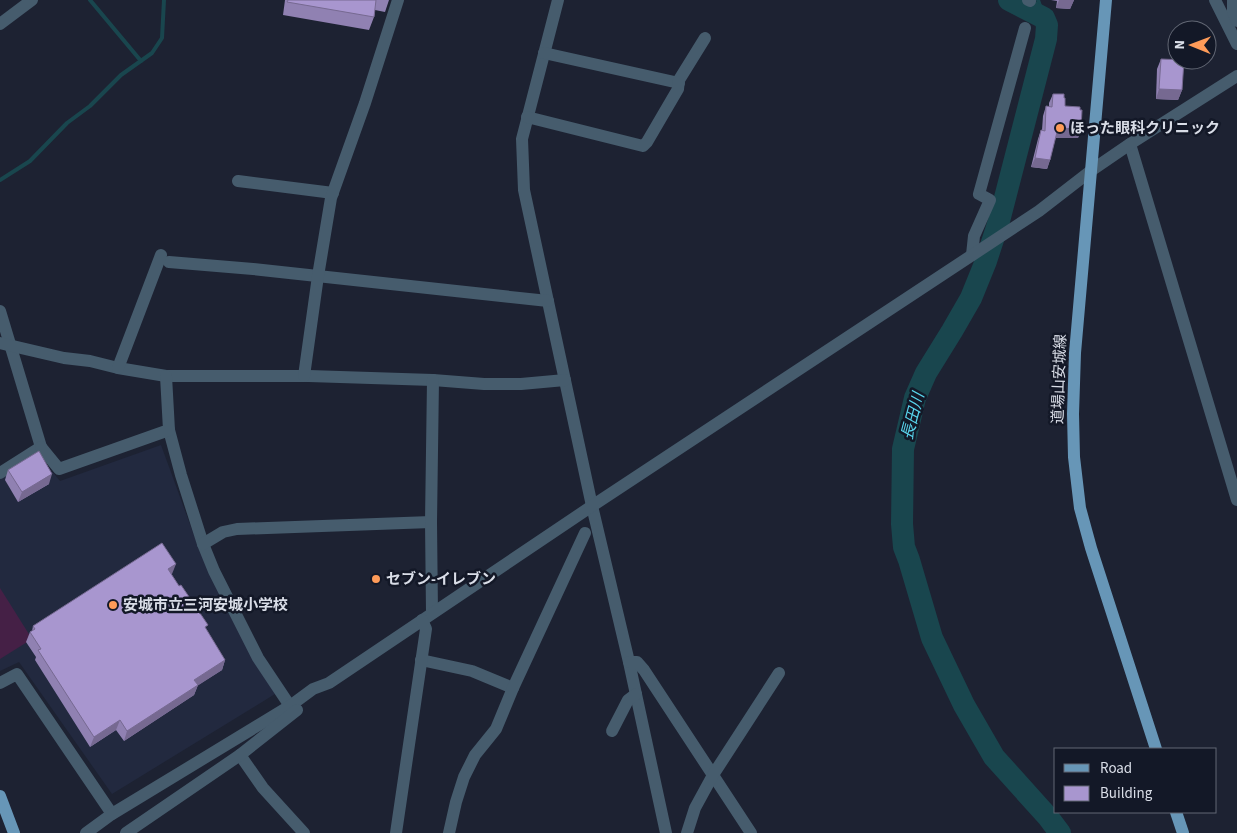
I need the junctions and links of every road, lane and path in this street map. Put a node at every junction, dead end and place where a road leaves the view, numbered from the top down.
1 (32, 0) edge
2 (398, 0) edge
3 (558, 0) edge
4 (1106, 0) edge
5 (1215, 0) edge
6 (1233, 0) edge
7 (1237, 21) edge
8 (0, 24) edge
9 (1025, 28) dead end
10 (706, 38) dead end
11 (1237, 44) edge
12 (544, 53) junction
13 (1237, 76) edge
14 (679, 82) junction
15 (527, 117) junction
16 (1130, 144) junction
17 (1092, 170) junction
18 (238, 181) dead end
19 (333, 193) junction
20 (972, 254) junction
21 (318, 276) junction
22 (548, 301) junction
23 (0, 311) edge
24 (5, 344) edge
25 (118, 368) junction
26 (166, 376) junction
27 (304, 376) junction
28 (434, 380) junction
29 (565, 380) junction
30 (169, 430) junction
31 (41, 447) junction
32 (0, 473) edge
33 (1237, 500) edge
34 (592, 506) junction
35 (430, 522) junction
36 (585, 533) dead end
37 (203, 544) junction
38 (427, 617) junction
39 (422, 660) junction
40 (629, 662) junction
41 (779, 672) dead end
42 (0, 683) edge
43 (329, 683) junction
44 (513, 688) junction
45 (636, 694) junction
46 (290, 706) junction
47 (612, 731) dead end
48 (1156, 748) edge
49 (240, 754) junction
50 (713, 775) junction
51 (0, 796) edge
52 (1176, 813) edge
53 (112, 814) junction
54 (14, 833) edge
55 (86, 833) edge
56 (126, 833) edge
57 (304, 833) edge
58 (396, 833) edge
59 (449, 833) edge
60 (666, 833) edge
61 (687, 833) edge
62 (751, 833) edge
63 (1183, 833) edge

1 - 8 street
2 - 19 street
3 - 12 street
4 - 17 main road, 道場山安城線
5 - 11 street
6 - 7 street
9 - 20 street
10 - 14 street
12 - 14 street
12 - 15 street
13 - 16 street
14 - 15 street
15 - 22 street
16 - 17 street
16 - 33 street
17 - 20 street
17 - 48 main road, 道場山安城線
18 - 19 street
19 - 21 street
20 - 34 street
21 - 22 street
21 - 25 street
21 - 27 street
22 - 29 street
23 - 24 street
24 - 25 street
24 - 31 street
25 - 26 street
26 - 27 street
26 - 30 street
27 - 28 street
28 - 29 street
28 - 35 street
29 - 34 street
30 - 31 street
30 - 37 street
31 - 32 street
34 - 38 street
34 - 40 street
35 - 37 street
35 - 38 street
36 - 44 street
37 - 46 street
38 - 39 street
38 - 43 street
39 - 44 street
39 - 58 street
40 - 45 street
40 - 50 street
41 - 50 street
42 - 53 street
43 - 46 street
43 - 49 street
44 - 59 street
45 - 47 street
45 - 60 street
46 - 53 street
49 - 56 street
49 - 57 street
50 - 61 street
50 - 62 street
51 - 54 main road
52 - 63 main road
53 - 55 street

